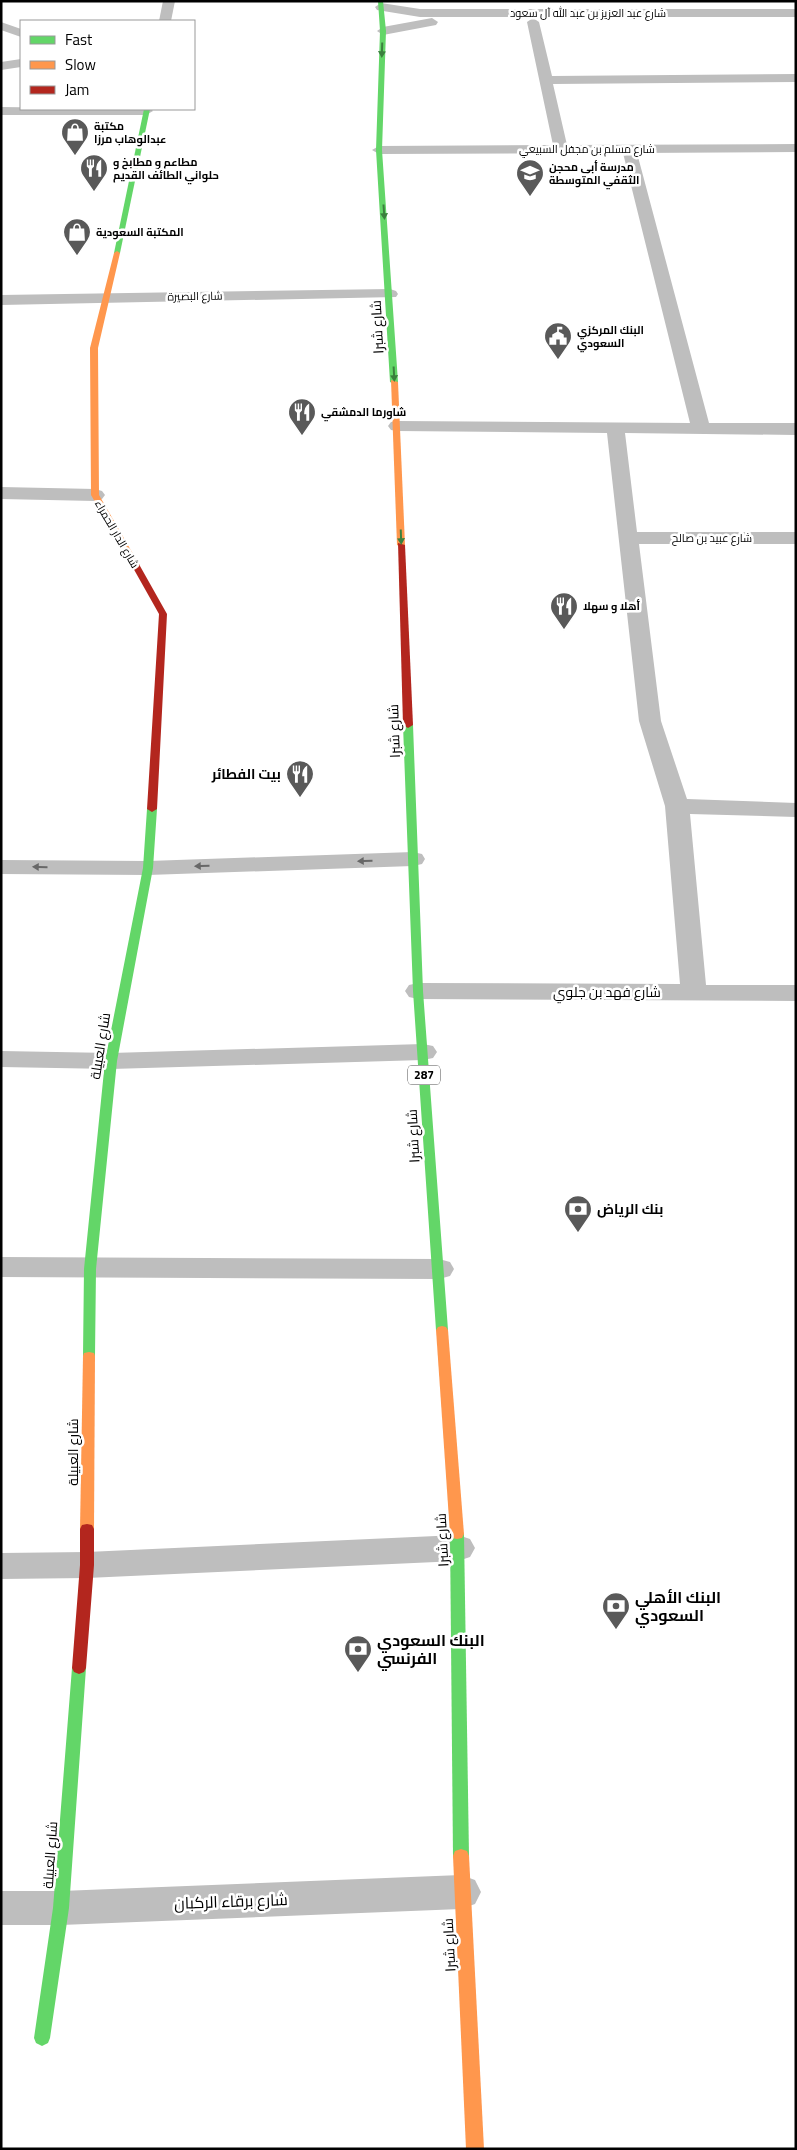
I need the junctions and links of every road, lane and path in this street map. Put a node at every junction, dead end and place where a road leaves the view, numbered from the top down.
1 (169, 1) edge
2 (381, 4) edge
3 (651, 7) edge
4 (796, 13) edge
5 (165, 20) edge
6 (796, 20) edge
7 (533, 22) junction
8 (1, 26) edge
9 (382, 32) junction
10 (20, 33) edge
11 (20, 64) edge
12 (1, 66) edge
13 (796, 78) edge
14 (547, 80) junction
15 (147, 110) edge
16 (1, 111) edge
17 (796, 148) edge
18 (560, 149) junction
19 (629, 149) junction
20 (379, 150) junction
21 (390, 294) junction
22 (108, 297) junction
23 (1, 300) edge
24 (397, 426) junction
25 (615, 427) junction
26 (701, 428) junction
27 (796, 429) edge
28 (1, 493) edge
29 (95, 495) junction
30 (629, 538) junction
31 (796, 538) edge
32 (677, 806) junction
33 (796, 810) edge
34 (413, 859) junction
35 (1, 867) edge
36 (148, 868) junction
37 (418, 991) junction
38 (694, 993) junction
39 (796, 993) edge
40 (423, 1052) junction
41 (1, 1059) edge
42 (111, 1061) junction
43 (1, 1267) edge
44 (90, 1269) junction
45 (440, 1269) junction
46 (458, 1548) junction
47 (87, 1565) junction
48 (1, 1566) edge
49 (461, 1892) junction
50 (1, 1908) edge
51 (61, 1908) junction
52 (42, 2038) dead end
53 (475, 2149) edge

1 - 5 street
2 - 3 street, شارع عبد العزيز بن عبد الله آل سعود
2 - 9 main road, شارع شبرا / 287
3 - 4 street, شارع عبد العزيز بن عبد الله آل سعود
6 - 7 street, شارع عبد العزيز بن عبد الله آل سعود
7 - 9 street, شارع عبد العزيز بن عبد الله آل سعود
7 - 14 street
8 - 10 street
9 -> 20 main road, شارع شبرا / 287
11 - 12 street
13 - 14 street
14 - 18 street
15 - 16 street
15 - 22 main road, شارع الدار الحمراء
17 - 19 street, شارع مسلم بن مجفل السبيعي
18 - 19 street, شارع مسلم بن مجفل السبيعي
18 - 20 street, شارع مسلم بن مجفل السبيعي
19 - 26 street
20 -> 21 main road, شارع شبرا / 287
21 - 22 street, شارع البصيرة
21 -> 24 main road, شارع شبرا / 287
22 - 23 street, شارع البصيرة
22 - 29 main road, شارع الدار الحمراء
24 - 25 street
24 -> 34 main road, شارع شبرا / 287
25 - 26 street
25 - 30 street
26 - 27 street
28 - 29 street
29 - 36 main road, شارع الدار الحمراء
30 - 31 street, شارع عبيد بن صالح
30 - 32 street
32 - 33 street
32 - 38 street
34 -> 36 street
34 - 37 main road, شارع شبرا / 287
36 -> 35 street
36 - 42 main road, شارع العبيلة
37 - 38 street, شارع فهد بن جلوي
37 - 40 main road, شارع شبرا / 287
38 - 39 street, شارع فهد بن جلوي
40 - 42 street
40 - 45 main road, شارع شبرا / 287
41 - 42 street
42 - 44 main road, شارع العبيلة
43 - 44 street
44 - 45 street
44 - 47 main road, شارع العبيلة
45 - 46 main road, شارع شبرا / 287
46 - 47 street
46 - 49 main road, شارع شبرا / 287
47 - 48 street
47 - 51 main road, شارع العبيلة
49 - 51 street, شارع برقاء الركبان
49 - 53 main road, شارع شبرا / 287
50 - 51 street, شارع برقاء الركبان
51 - 52 main road, شارع العبيلة

